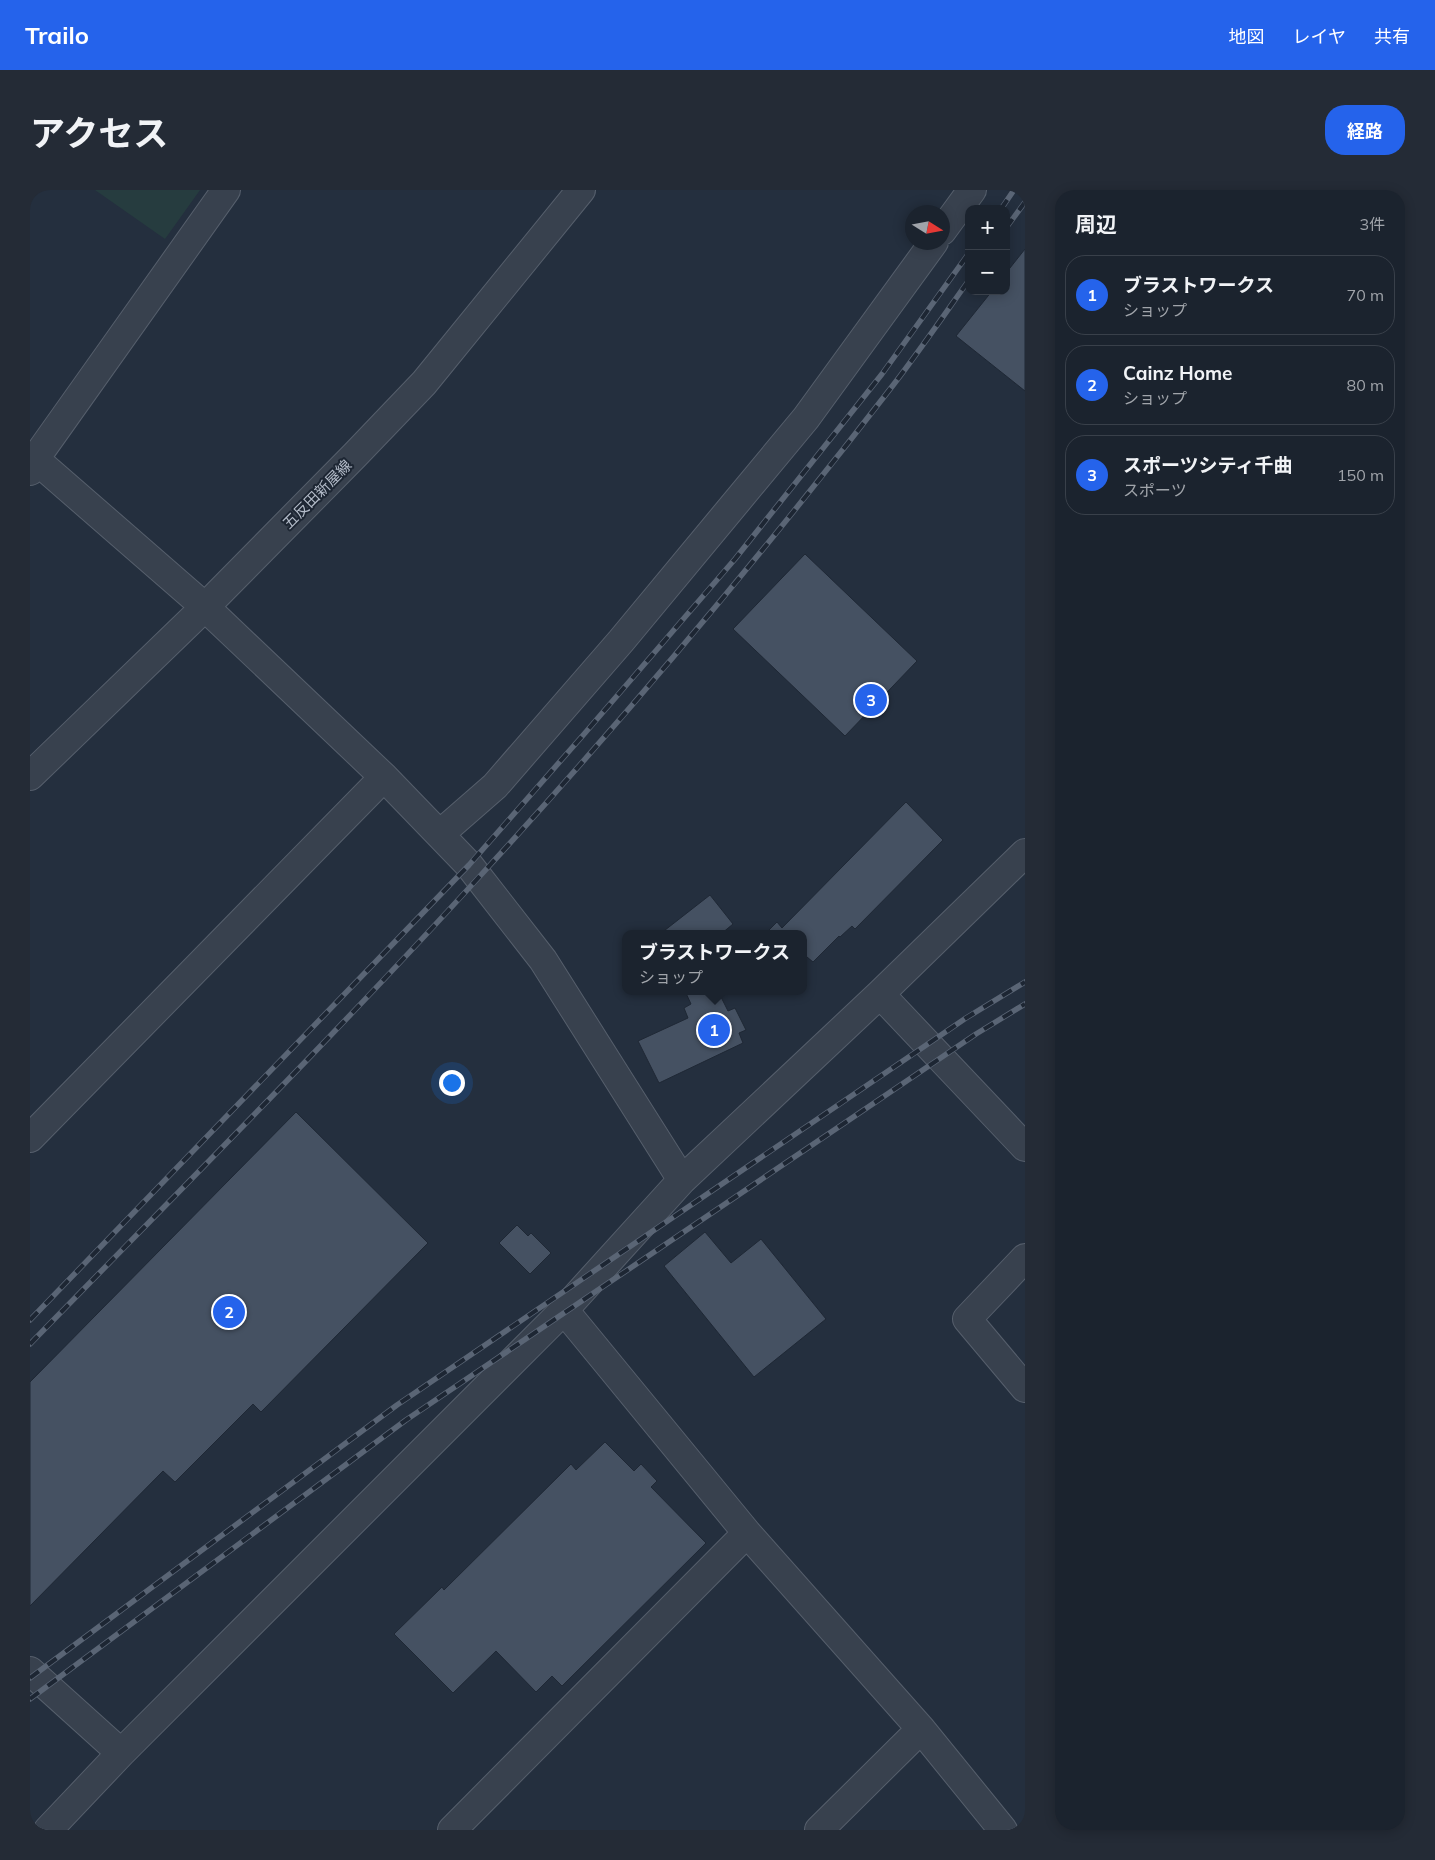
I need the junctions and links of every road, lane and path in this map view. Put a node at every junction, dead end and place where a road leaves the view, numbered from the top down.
1 (226, 190) edge
2 (581, 190) edge
3 (972, 190) edge
4 (950, 219) edge
5 (928, 250) edge
6 (32, 465) edge
7 (205, 607) junction
8 (30, 776) edge
9 (384, 777) junction
10 (440, 834) junction
11 (1025, 854) edge
12 (880, 994) junction
13 (30, 1138) edge
14 (1025, 1147) edge
15 (682, 1180) junction
16 (1025, 1258) edge
17 (564, 1310) junction
18 (1025, 1388) edge
19 (747, 1533) junction
20 (30, 1671) edge
21 (921, 1729) junction
22 (121, 1753) junction
23 (48, 1830) edge
24 (452, 1830) edge
25 (819, 1830) edge
26 (1003, 1830) edge

1 - 6 street
2 - 7 street, 五反田新屋線
3 - 4 street
5 - 10 street
6 - 7 street
7 - 8 street, 五反田新屋線
7 - 9 street
9 - 10 street
9 - 13 street
10 - 15 street
11 - 12 street
12 - 14 street
12 - 15 street
15 - 17 street
16 - 18 street
17 - 19 street
17 - 22 street
19 - 21 street
19 - 24 street
20 - 22 street
21 - 25 street
21 - 26 street
22 - 23 street

